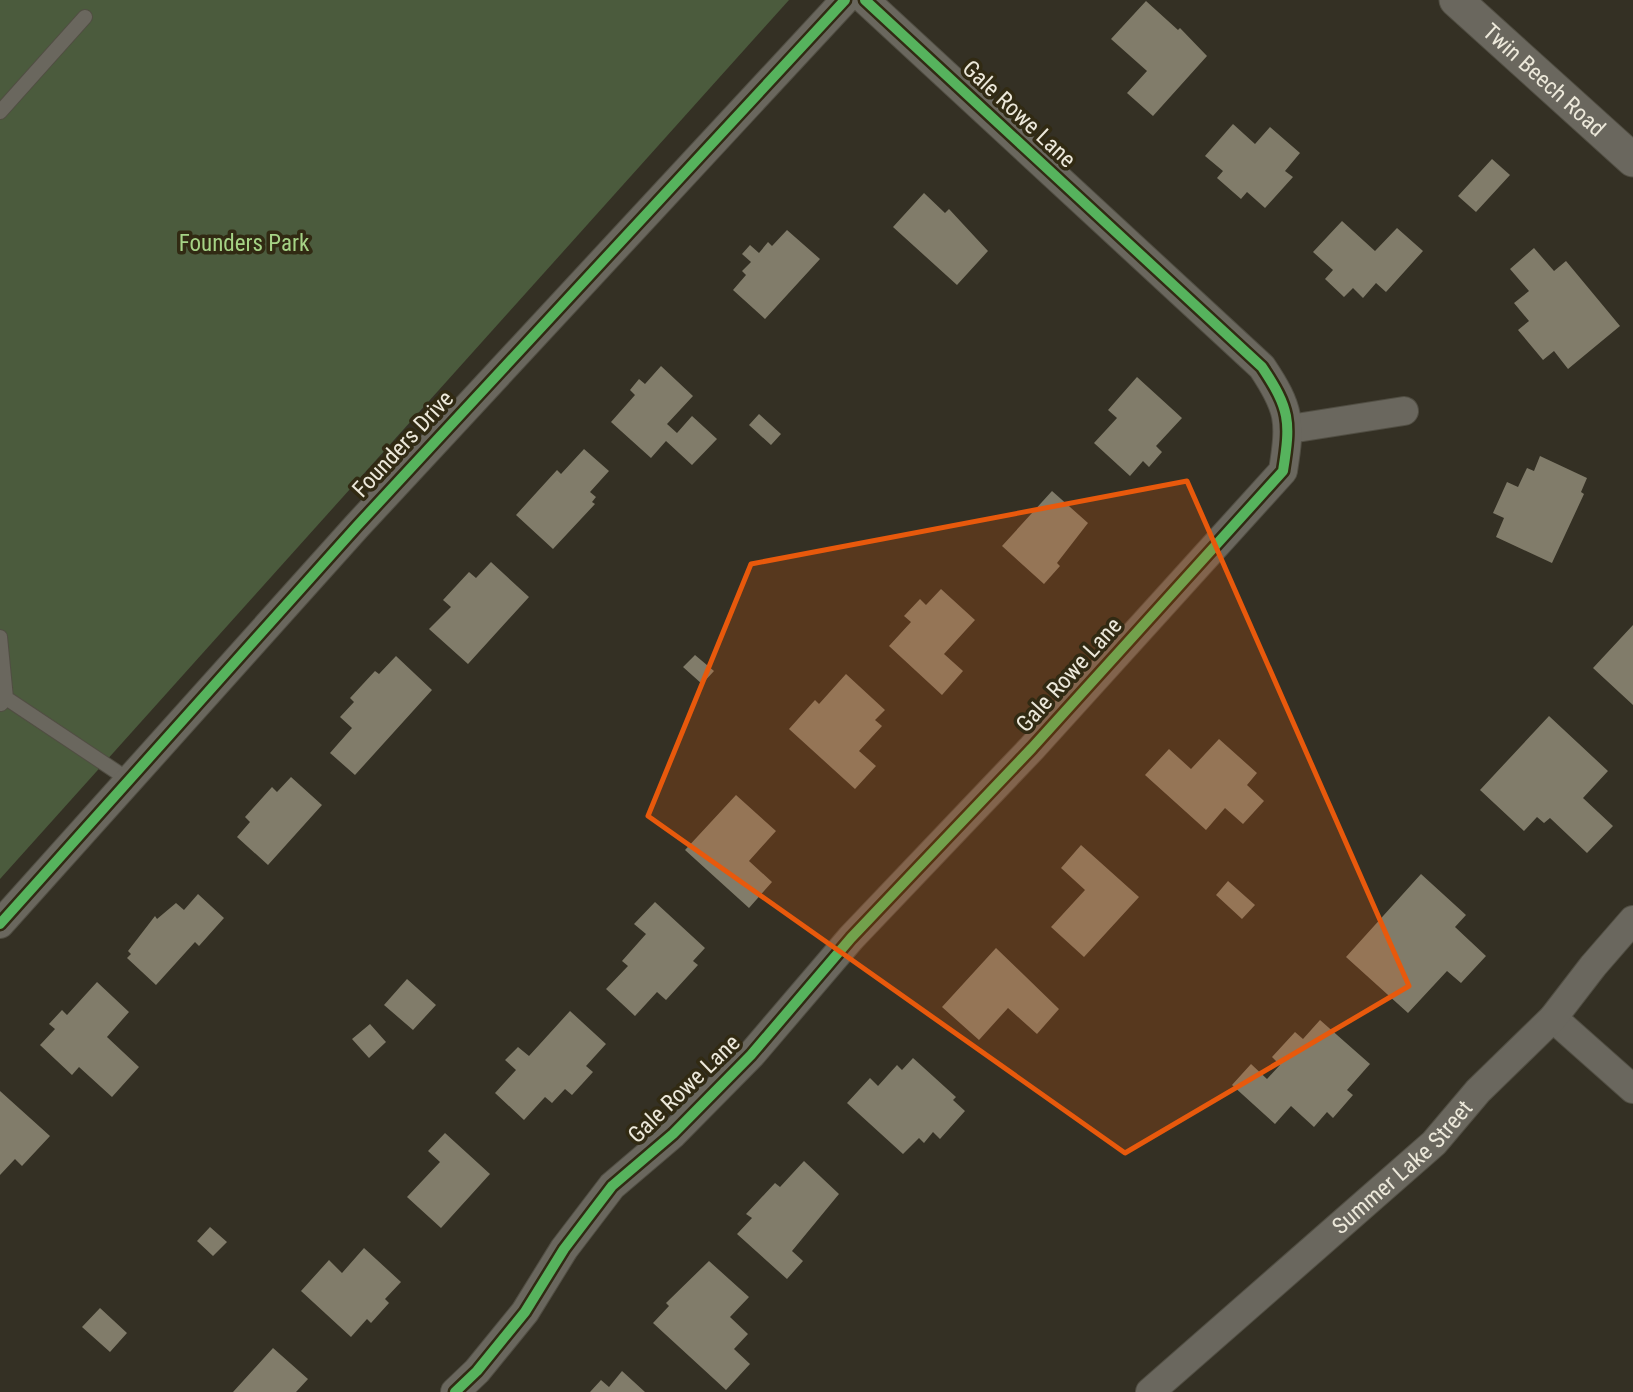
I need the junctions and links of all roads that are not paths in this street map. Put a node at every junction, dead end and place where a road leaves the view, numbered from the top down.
1 (845, 0) edge
2 (865, 0) edge
3 (1456, 0) edge
4 (85, 17) dead end
5 (0, 112) edge
6 (1633, 160) edge
7 (1404, 411) dead end
8 (1290, 429) junction
9 (0, 637) edge
10 (3, 702) edge
11 (129, 780) junction
12 (1633, 920) edge
13 (0, 924) edge
14 (1553, 1018) junction
15 (1633, 1089) edge
16 (455, 1392) edge
17 (1150, 1392) edge

1 - 11 street, Founders Drive
2 - 8 street, Gale Rowe Lane
3 - 6 street, Twin Beech Road
4 - 5 lane
7 - 8 street
8 - 16 street, Gale Rowe Lane
9 - 10 lane
10 - 11 lane
11 - 13 street, Founders Drive
12 - 14 street, Summer Lake Street
14 - 15 street
14 - 17 street, Summer Lake Street

